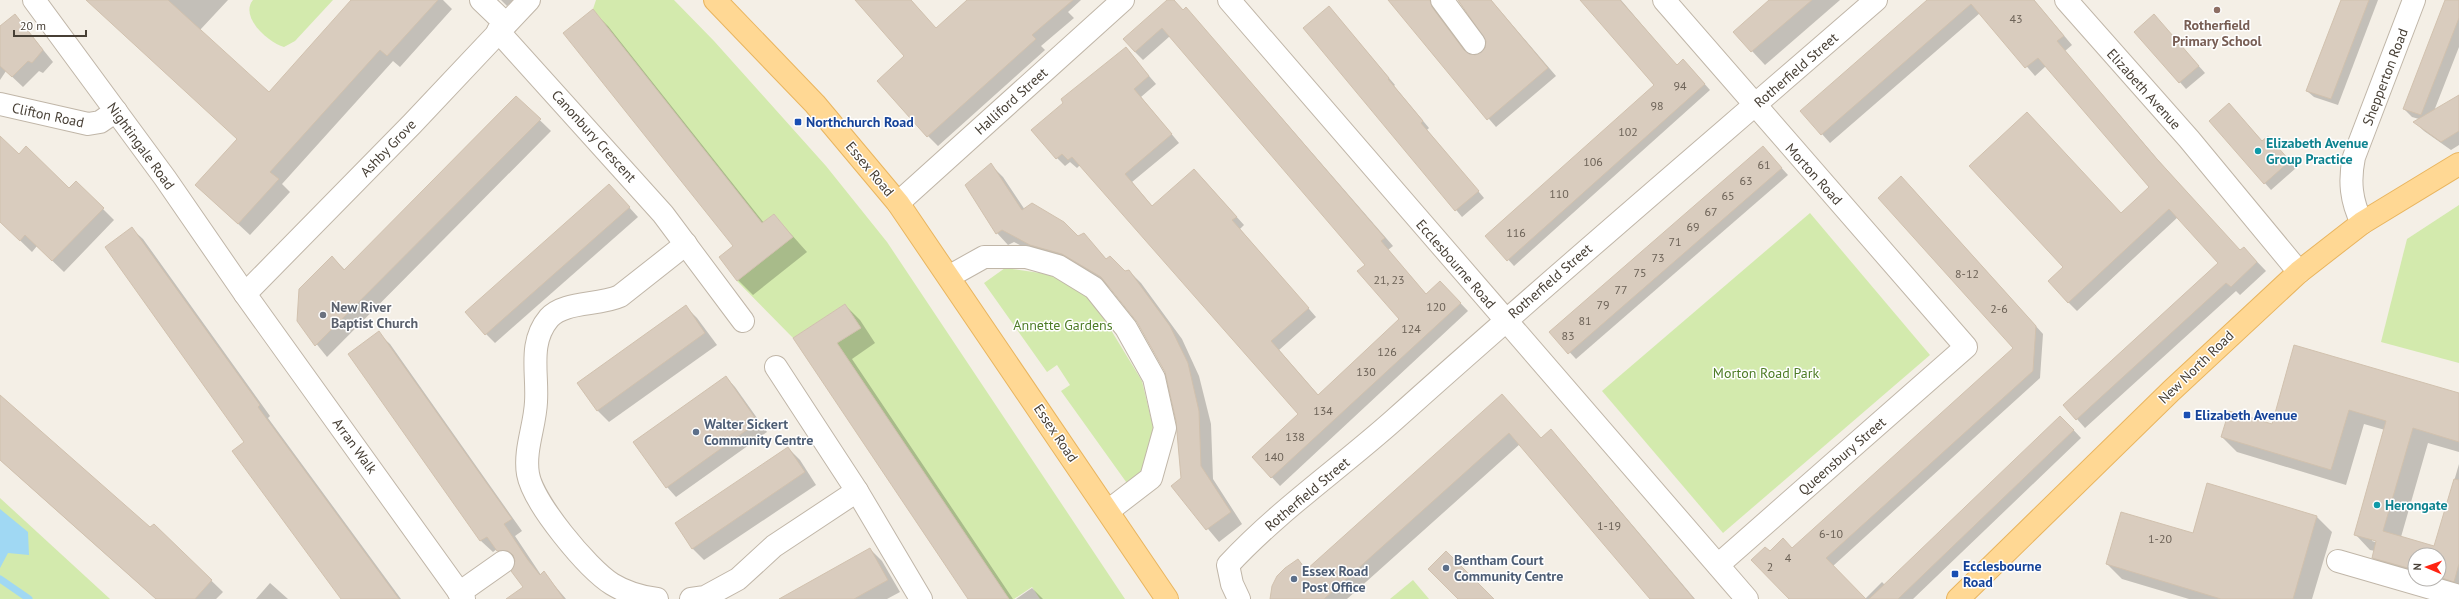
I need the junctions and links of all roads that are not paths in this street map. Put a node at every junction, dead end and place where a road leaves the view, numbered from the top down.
1 (481, 0) edge
2 (529, 0) edge
3 (715, 0) edge
4 (1123, 0) edge
5 (1229, 0) edge
6 (1442, 0) edge
7 (1664, 0) edge
8 (1876, 0) edge
9 (2066, 0) edge
10 (2414, 0) edge
11 (42, 3) edge
12 (502, 28) junction
13 (1474, 43) dead end
14 (0, 104) edge
15 (1754, 106) junction
16 (116, 111) junction
17 (2459, 164) edge
18 (898, 203) junction
19 (2362, 223) junction
20 (686, 244) junction
21 (2299, 272) junction
22 (950, 276) junction
23 (245, 294) junction
24 (1505, 320) junction
25 (743, 321) dead end
26 (1966, 347) joint
27 (776, 367) dead end
28 (857, 491) junction
29 (1108, 511) junction
30 (2338, 561) dead end
31 (503, 562) dead end
32 (1718, 565) junction
33 (462, 596) edge
34 (2459, 596) edge
35 (657, 599) edge
36 (691, 599) edge
37 (921, 599) edge
38 (1167, 599) edge
39 (1239, 599) edge
40 (1747, 599) edge
41 (1958, 599) edge

1 - 12 street, Canonbury Crescent
2 - 12 street, Ashby Grove
3 - 18 main road, Essex Road
4 - 18 street, Halliford Street
5 - 24 street, Ecclesbourne Road
6 - 13 street
7 - 15 street, Morton Road
8 - 15 street, Rotherfield Street
9 - 21 street, Elizabeth Avenue
10 - 19 street, Shepperton Road
11 - 16 street, Nightingale Road
12 - 20 street, Canonbury Crescent
12 - 23 street, Ashby Grove
14 - 16 street, Clifton Road
15 - 24 street, Rotherfield Street
15 - 26 street, Morton Road
16 - 23 street, Nightingale Road
17 - 19 main road, New North Road
18 - 22 main road, Essex Road
19 - 21 main road, New North Road
20 - 25 street, Canonbury Crescent
20 - 35 street
21 - 41 main road, New North Road
22 - 29 main road, Essex Road
22 - 29 street
23 - 33 street, Arran Walk
24 - 32 street, Ecclesbourne Road
24 - 39 street, Rotherfield Street
26 - 32 street, Queensbury Street
27 - 28 street
28 - 36 street
28 - 37 street
29 - 38 main road, Essex Road
30 - 34 street
31 - 33 street
32 - 40 street, Ecclesbourne Road

